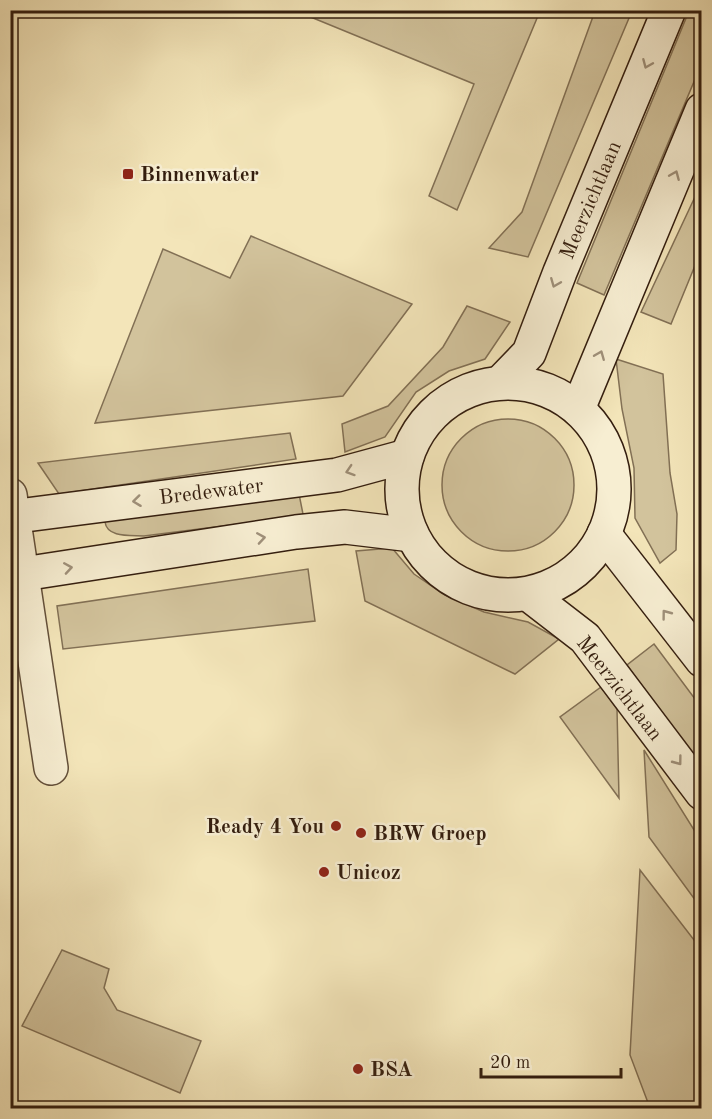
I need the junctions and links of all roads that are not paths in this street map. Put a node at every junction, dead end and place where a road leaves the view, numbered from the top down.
1 (669, 10) edge
2 (702, 110) edge
3 (501, 382) junction
4 (578, 409) junction
5 (407, 456) junction
6 (12, 510) edge
7 (604, 534) junction
8 (412, 535) junction
9 (16, 576) edge
10 (528, 594) junction
11 (702, 660) edge
12 (51, 768) dead end
13 (702, 793) edge

1 -> 3 street, Meerzichtlaan
4 -> 2 street
3 - 4 street
3 - 5 street
4 - 7 street
5 -> 6 street, Bredewater
5 - 8 street
6 - 9 street, Bredewater
7 - 10 street
11 -> 7 street
9 -> 8 street
8 - 10 street
9 - 12 street, Bredewater
10 -> 13 street, Meerzichtlaan

